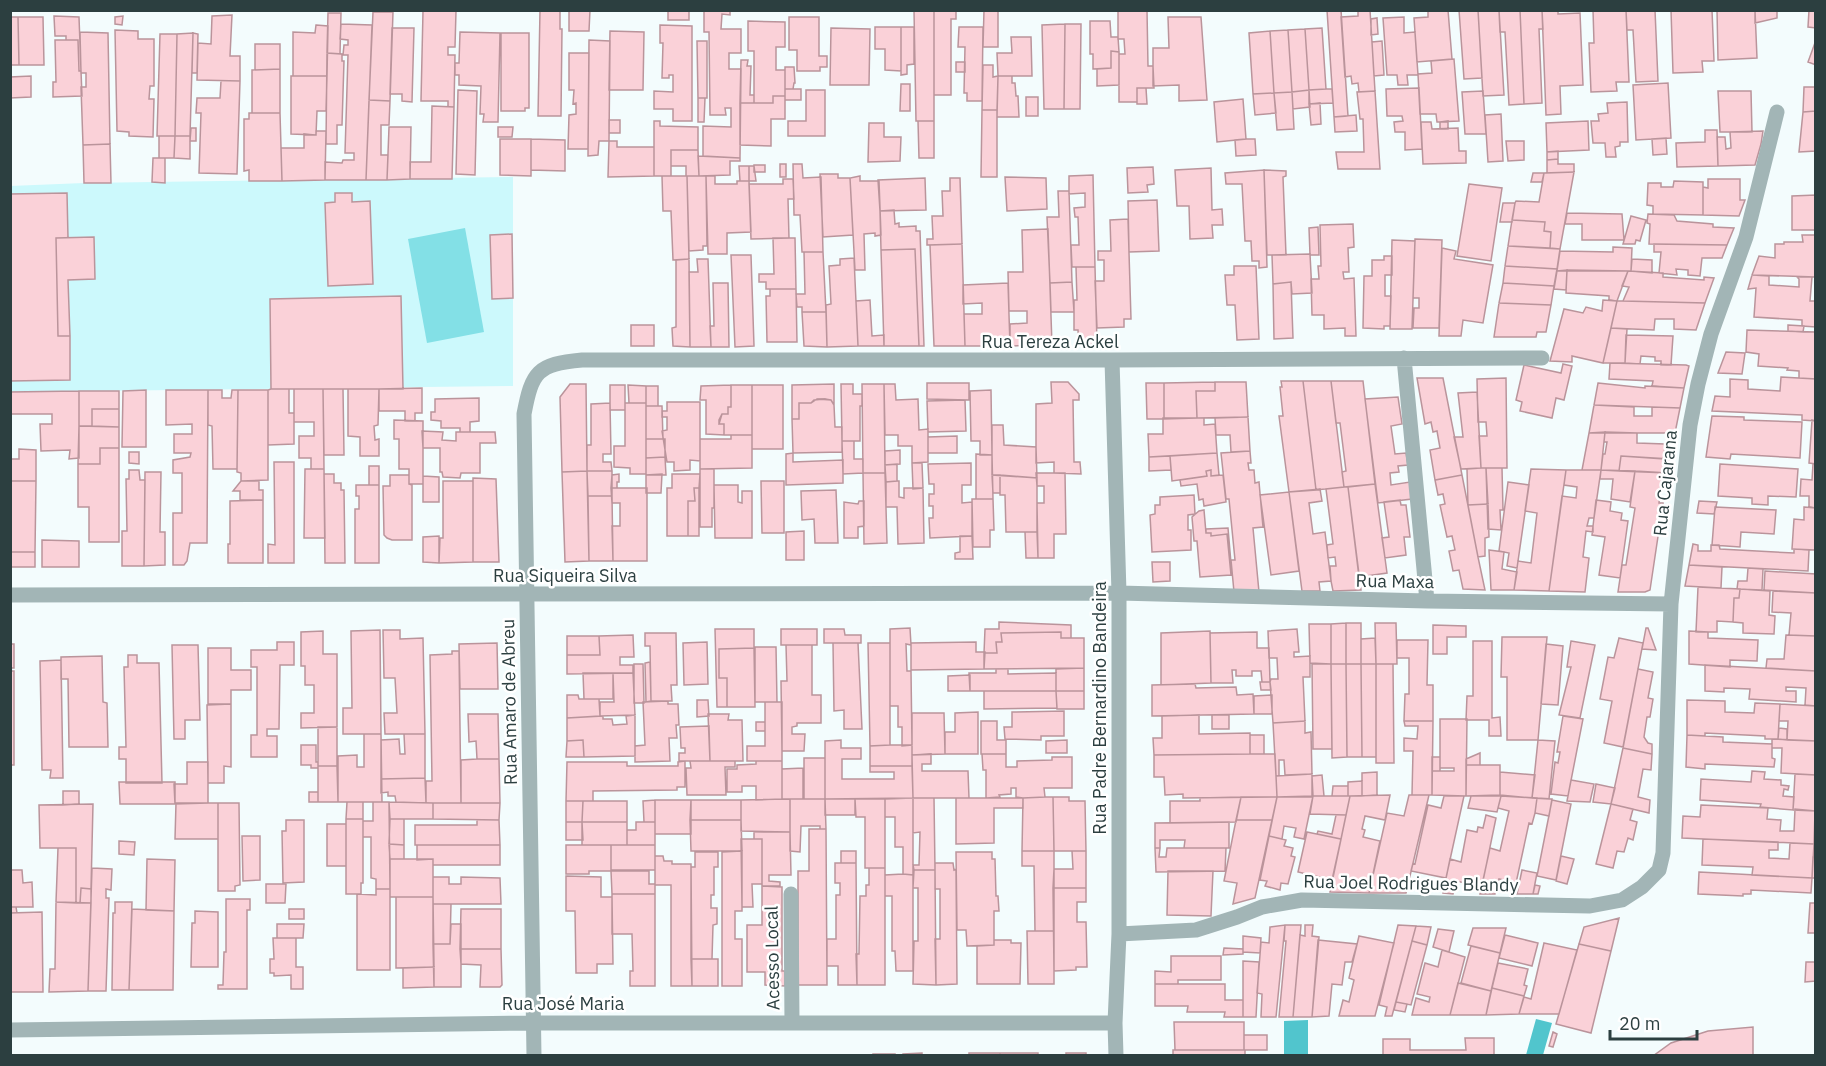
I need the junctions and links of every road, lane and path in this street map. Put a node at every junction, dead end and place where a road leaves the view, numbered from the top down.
1 (1778, 112) dead end
2 (1542, 357) dead end
3 (1404, 358) junction
4 (1112, 360) junction
5 (557, 363) joint
6 (1119, 593) junction
7 (527, 595) junction
8 (10, 596) edge
9 (1427, 601) junction
10 (1671, 604) junction
11 (1659, 870) joint
12 (791, 894) dead end
13 (1119, 934) junction
14 (792, 1022) junction
15 (533, 1023) junction
16 (1115, 1023) junction
17 (10, 1030) edge
18 (534, 1056) edge
19 (1116, 1056) edge

1 - 10 street, Rua Cajarana
2 - 3 street, Rua Tereza Ackel
3 - 4 street, Rua Tereza Ackel
3 - 9 street
4 - 5 street, Rua Tereza Ackel
4 - 6 street, Rua Padre Bernardino Bandeira
5 - 7 street, Rua Amaro de Abreu
6 - 7 street, Rua Siqueira Silva
6 - 9 street, Rua Maxa
6 - 13 street, Rua Padre Bernardino Bandeira
7 - 8 street, Rua Siqueira Silva
7 - 15 street, Rua Amaro de Abreu
9 - 10 street, Rua Maxa
10 - 11 street, Rua Cajarana
11 - 13 street, Rua Joel Rodrigues Blandy
12 - 14 street, Acesso Local
13 - 16 street, Rua Padre Bernardino Bandeira
14 - 15 street, Rua José Maria
14 - 16 street, Rua José Maria
15 - 17 street, Rua José Maria
15 - 18 street, Rua Amaro de Abreu
16 - 19 street, Rua Padre Bernardino Bandeira

